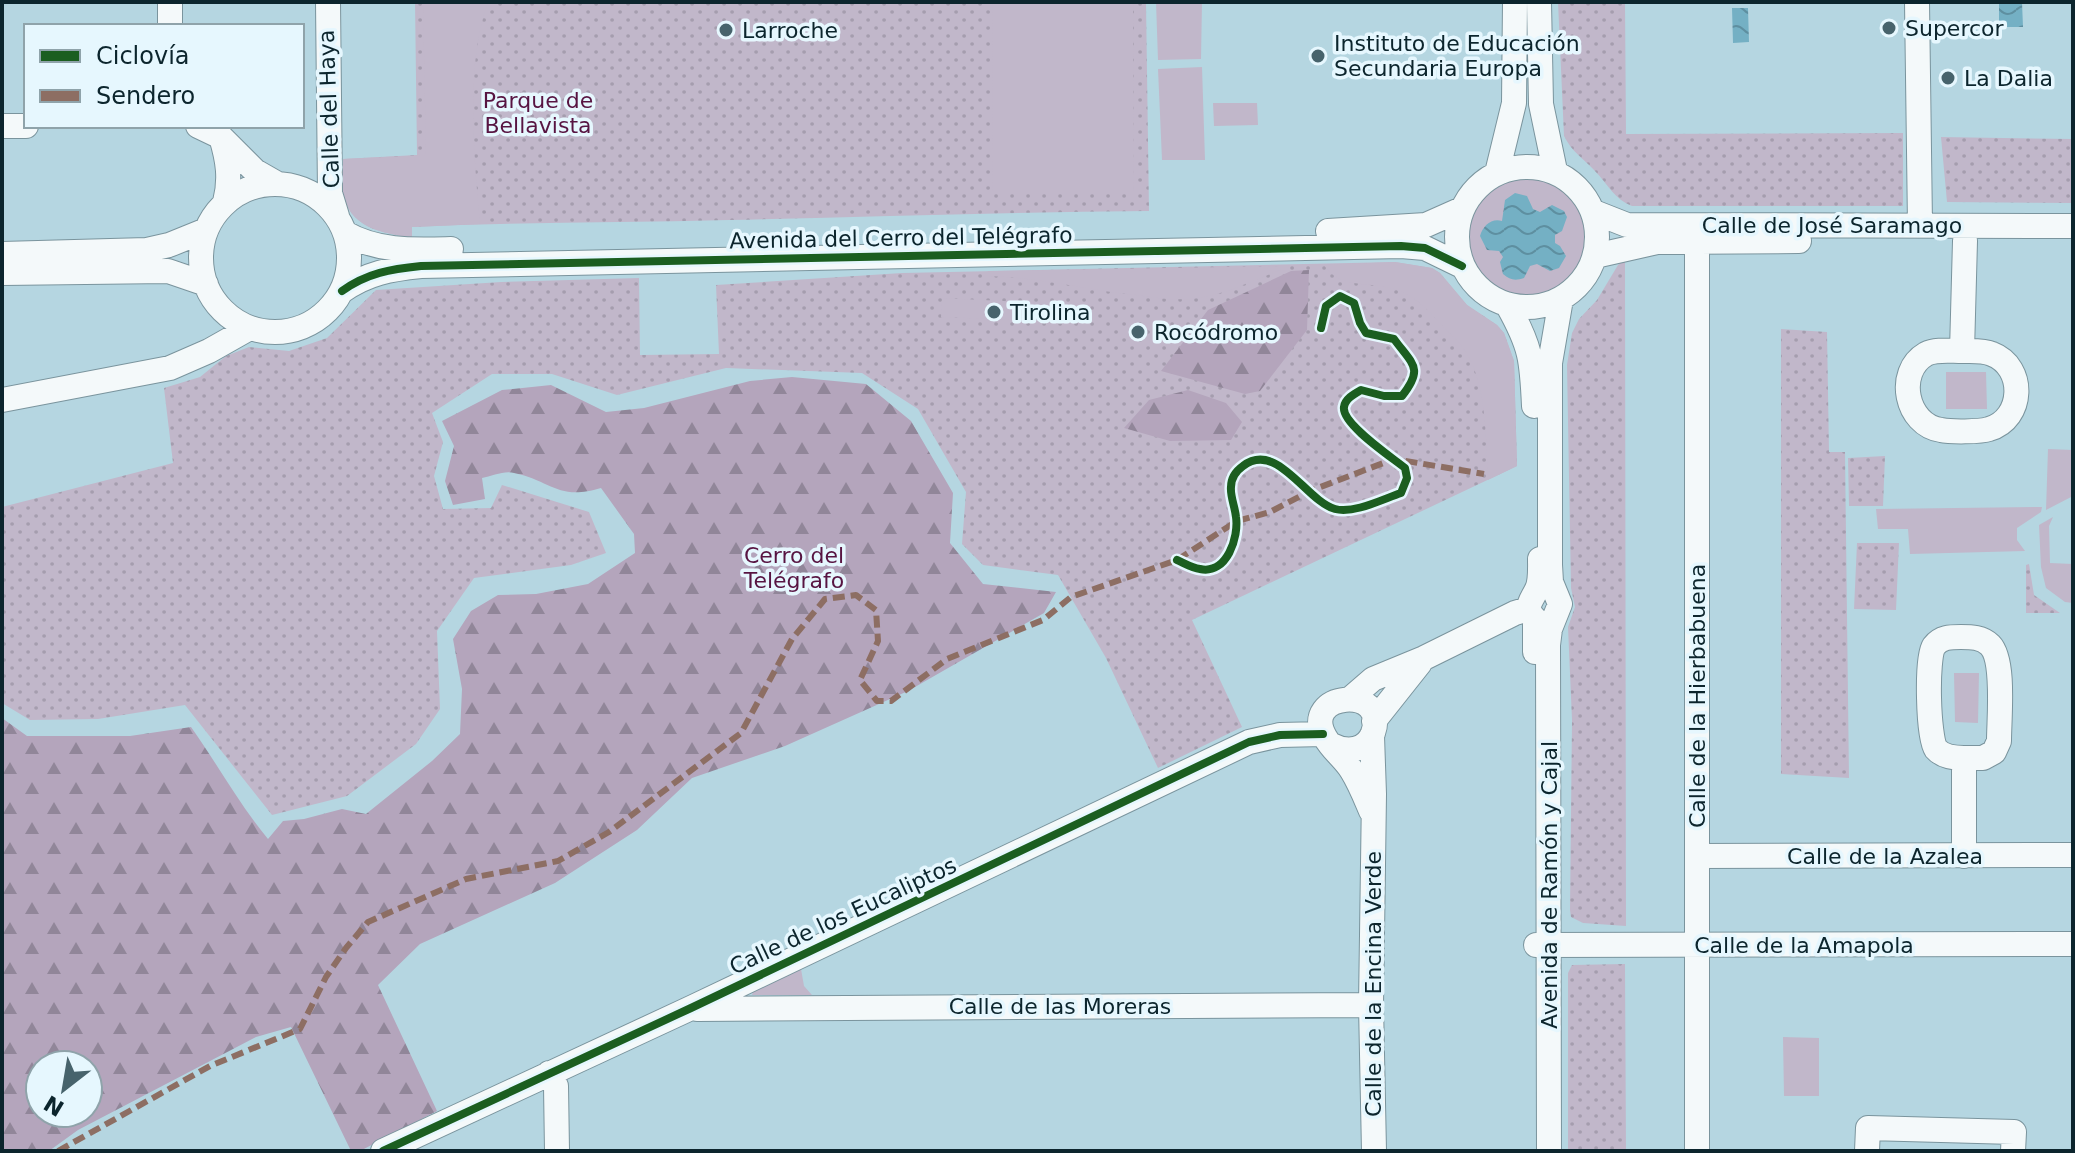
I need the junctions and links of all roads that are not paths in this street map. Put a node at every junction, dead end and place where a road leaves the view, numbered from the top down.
1 (170, 2) edge
2 (328, 2) edge
3 (1515, 2) edge
4 (1539, 2) edge
5 (1917, 2) edge
6 (170, 24) edge
7 (2, 126) edge
8 (24, 126) edge
9 (202, 128) edge
10 (221, 137) junction
11 (1555, 171) junction
12 (1497, 173) junction
13 (276, 183) junction
14 (225, 202) junction
15 (1462, 209) junction
16 (1594, 212) junction
17 (341, 225) junction
18 (1920, 225) junction
19 (2073, 226) edge
20 (206, 230) junction
21 (2073, 240) edge
22 (1965, 241) junction
23 (1697, 242) junction
24 (2, 254) edge
25 (1595, 256) junction
26 (1462, 266) junction
27 (2, 273) edge
28 (342, 291) junction
29 (211, 294) junction
30 (1561, 299) junction
31 (1508, 306) junction
32 (248, 329) junction
33 (1962, 351) junction
34 (187, 362) junction
35 (2, 400) edge
36 (1542, 607) junction
37 (1424, 658) junction
38 (1351, 698) junction
39 (1373, 729) junction
40 (1328, 740) junction
41 (1964, 758) junction
42 (1373, 817) junction
43 (2073, 855) edge
44 (1697, 856) junction
45 (1964, 856) junction
46 (2073, 944) edge
47 (1542, 945) junction
48 (1697, 945) junction
49 (738, 986) junction
50 (1371, 1005) junction
51 (691, 1008) junction
52 (749, 1010) junction
53 (549, 1073) junction
54 (383, 1151) edge
55 (557, 1151) edge
56 (1374, 1151) edge
57 (1536, 1151) edge
58 (1549, 1151) edge
59 (1697, 1151) edge
60 (1867, 1151) edge
61 (2013, 1151) edge

1 - 6 street
2 - 17 street, Calle del Haya
3 - 12 street
4 - 11 street
5 - 18 street
7 - 8 street
9 - 10 street
10 - 13 street
10 - 14 street
11 - 12 street
11 - 16 street
12 - 15 street
13 - 14 street
13 - 17 street
14 - 20 street
15 - 17 street, Avenida del Cerro del Telégrafo
15 - 26 street
16 - 18 street, Calle de José Saramago
16 - 25 street
17 - 28 street
18 - 19 street, Calle de José Saramago
20 - 24 street
20 - 29 street
21 - 22 street, Calle de José Saramago
22 - 23 street, Calle de José Saramago
22 - 33 street
23 - 25 street, Calle de José Saramago
23 - 44 street, Calle de la Hierbabuena
25 - 30 street
26 - 28 street, Avenida del Cerro del Telégrafo
26 - 31 street
27 - 29 street
28 - 32 street
29 - 32 street
29 - 34 street
30 - 31 street
30 - 36 street, Avenida de Ramón y Cajal
31 - 36 street, Avenida de Ramón y Cajal
32 - 34 street
33 - 33 street
34 - 35 street
36 - 37 street
36 - 47 street, Avenida de Ramón y Cajal
37 - 38 street
37 - 39 street
38 - 39 street
38 - 40 street
39 - 40 street
39 - 42 street, Calle de la Encina Verde
40 - 42 street, Calle de la Encina Verde
40 - 49 street, Calle de los Eucaliptos
41 - 41 street
41 - 45 street
42 - 50 street, Calle de la Encina Verde
43 - 45 street, Calle de la Azalea
44 - 45 street, Calle de la Azalea
44 - 48 street, Calle de la Hierbabuena
46 - 48 street, Calle de la Amapola
47 - 48 street, Calle de la Amapola
47 - 57 street, Avenida de Ramón y Cajal
47 - 58 street, Avenida de Ramón y Cajal
48 - 59 street, Calle de la Hierbabuena
49 - 51 street, Calle de los Eucaliptos
49 - 52 street
50 - 52 street, Calle de las Moreras
50 - 56 street, Calle de la Encina Verde
51 - 52 street, Calle de las Moreras
51 - 53 street, Calle de los Eucaliptos
53 - 54 street, Calle de los Eucaliptos
53 - 55 street
60 - 61 street

